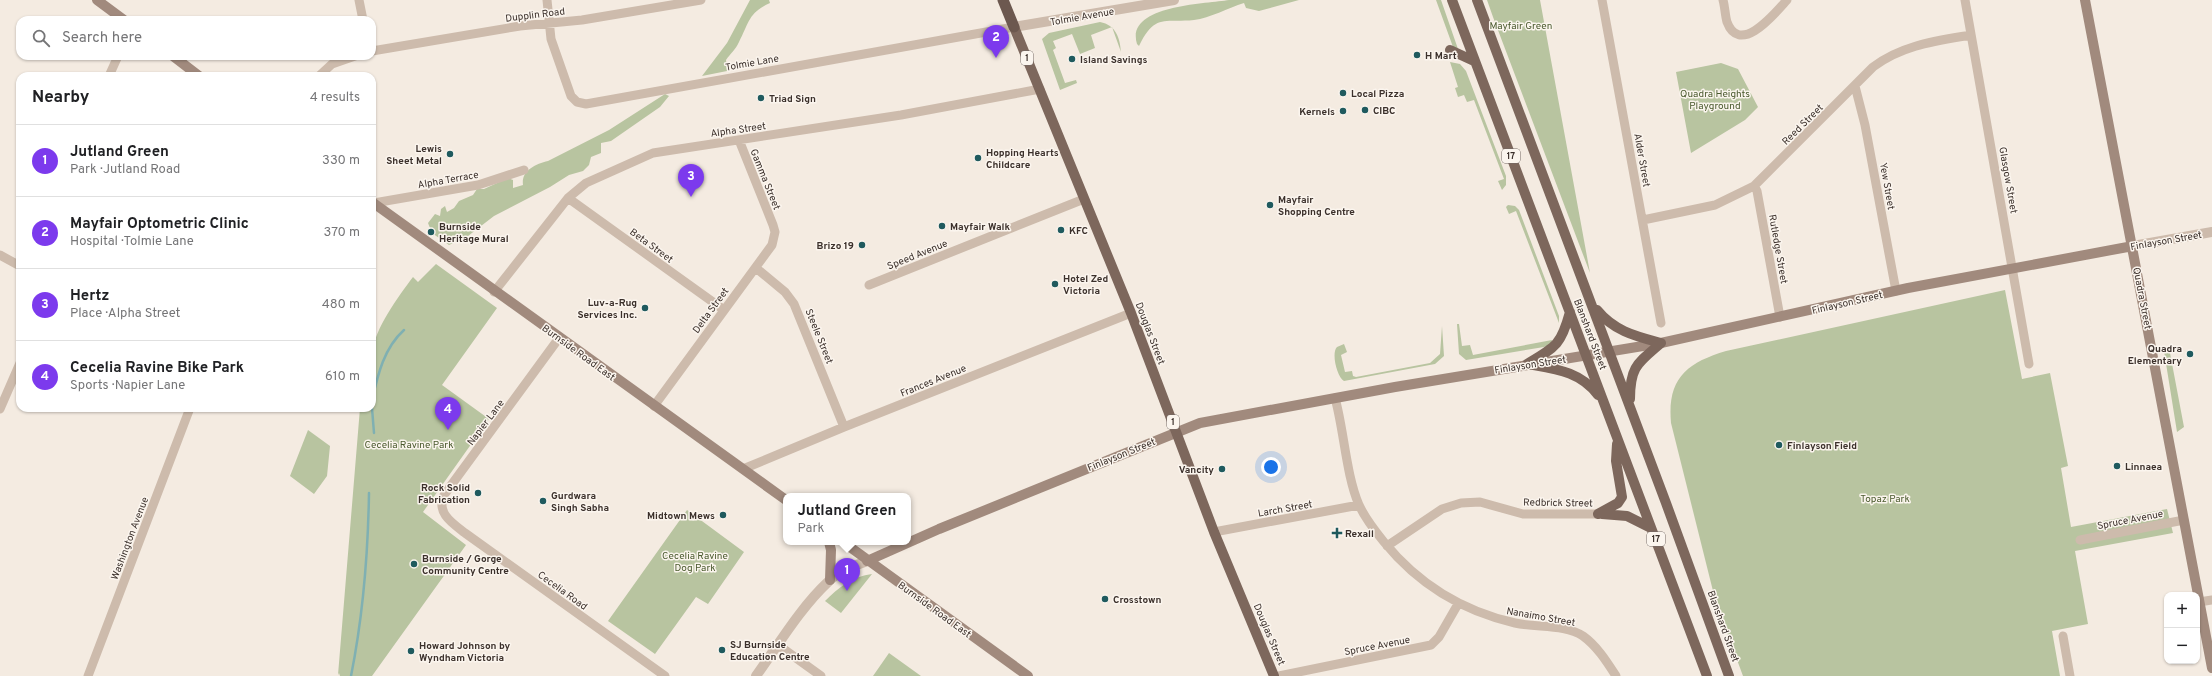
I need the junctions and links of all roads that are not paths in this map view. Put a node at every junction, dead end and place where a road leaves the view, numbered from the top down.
1 (97, 0) edge
2 (359, 0) edge
3 (547, 0) edge
4 (701, 0) edge
5 (1003, 0) edge
6 (1174, 0) edge
7 (1452, 0) edge
8 (1477, 0) edge
9 (1602, 0) edge
10 (1723, 0) edge
11 (1787, 0) edge
12 (1965, 0) edge
13 (2085, 0) edge
14 (119, 16) edge
15 (362, 16) edge
16 (550, 23) junction
17 (1014, 26) junction
18 (1971, 35) junction
19 (376, 50) edge
20 (1450, 50) dead end
21 (116, 60) edge
22 (178, 60) edge
23 (344, 60) edge
24 (1474, 61) junction
25 (111, 72) edge
26 (194, 72) edge
27 (323, 72) edge
28 (1855, 86) junction
29 (1040, 90) junction
30 (739, 140) junction
31 (524, 170) dead end
32 (1754, 186) junction
33 (568, 198) junction
34 (1084, 199) junction
35 (376, 202) edge
36 (376, 205) edge
37 (1642, 220) junction
38 (773, 225) joint
39 (2212, 232) edge
40 (2133, 246) junction
41 (0, 255) edge
42 (16, 264) edge
43 (756, 268) junction
44 (2013, 268) junction
45 (869, 285) dead end
46 (1896, 291) junction
47 (494, 292) junction
48 (1592, 304) junction
49 (724, 310) junction
50 (1570, 312) junction
51 (1131, 313) junction
52 (1780, 317) junction
53 (1661, 323) dead end
54 (559, 338) junction
55 (1661, 343) junction
56 (1609, 352) junction
57 (1586, 356) junction
58 (1527, 364) junction
59 (2029, 364) dead end
60 (16, 371) edge
61 (1335, 398) junction
62 (1604, 403) junction
63 (1629, 405) junction
64 (654, 406) junction
65 (0, 409) edge
66 (188, 412) edge
67 (844, 427) junction
68 (1176, 432) junction
69 (1617, 438) junction
70 (743, 470) junction
71 (783, 498) edge
72 (1359, 505) junction
73 (1598, 514) junction
74 (2184, 520) junction
75 (449, 521) joint
76 (1651, 528) junction
77 (1214, 532) junction
78 (2080, 540) dead end
79 (911, 543) edge
80 (830, 545) edge
81 (847, 545) edge
82 (905, 545) edge
83 (1387, 546) junction
84 (867, 561) junction
85 (830, 580) junction
86 (2197, 592) edge
87 (2212, 600) edge
88 (2200, 602) edge
89 (1458, 604) junction
90 (2200, 607) edge
91 (2063, 636) dead end
92 (778, 645) junction
93 (2212, 668) edge
94 (88, 676) edge
95 (664, 676) edge
96 (756, 676) edge
97 (821, 676) edge
98 (1028, 676) edge
99 (1274, 676) edge
100 (1279, 676) edge
101 (1616, 676) edge
102 (1708, 676) edge
103 (1729, 676) edge
104 (2070, 676) edge

1 - 14 main road
2 - 15 street
3 - 16 street, Tolmie Lane
4 - 16 street, Dupplin Road
5 - 17 highway, Douglas Street / 1
6 - 17 street, Tolmie Avenue
7 - 24 main road, Blanshard Street / 17
8 - 48 main road, Blanshard Street / 17
9 - 37 street, Alder Street
10 - 11 street
12 - 18 street, Glasgow Street
13 - 40 main road, Quadra Street
16 - 17 street, Tolmie Lane
16 - 19 street, Dupplin Road
17 - 29 main road, Douglas Street / 1
18 - 28 street, Reed Street
18 - 44 street, Glasgow Street
20 - 24 main road
21 - 25 street
22 - 26 main road
23 - 27 street
24 - 50 main road, Blanshard Street / 17
28 - 32 street, Reed Street
28 - 46 street, Yew Street
29 - 30 street, Alpha Street
29 - 34 main road, Douglas Street / 1
30 - 33 street, Alpha Street
30 - 38 street, Gamma Street
31 - 35 street, Alpha Terrace
32 - 37 street, Reed Street
32 - 52 street, Rutledge Street
33 - 47 street, Alpha Street
33 - 49 street, Beta Street
34 - 45 street, Speed Avenue
34 - 51 main road, Douglas Street / 1
36 - 47 main road, Burnside Road East
37 - 53 street, Alder Street
38 - 43 street, Delta Street
39 - 40 street, Finlayson Street
40 - 44 main road, Finlayson Street
40 - 74 main road, Quadra Street
41 - 42 street
43 - 49 street, Delta Street
43 - 67 street, Steele Street
44 - 46 main road, Finlayson Street
44 - 59 street, Glasgow Street
46 - 52 main road, Finlayson Street
47 - 54 main road, Burnside Road East
48 - 55 main road
48 - 56 main road, Blanshard Street / 17
49 - 64 street, Delta Street
50 - 57 main road, Blanshard Street / 17
50 - 58 main road
51 - 67 street, Frances Avenue
51 - 68 main road, Douglas Street / 1
52 - 55 main road, Finlayson Street
54 - 64 main road, Burnside Road East
54 - 75 street, Napier Lane
55 - 56 main road, Finlayson Street
55 - 63 main road
56 - 57 main road, Finlayson Street
56 - 63 main road, Blanshard Street / 17
57 - 58 main road, Finlayson Street
57 - 62 main road, Blanshard Street / 17
58 - 61 main road, Finlayson Street
58 - 62 main road
60 - 65 street
61 - 68 main road, Finlayson Street
61 - 72 street, Nanaimo Street
62 - 69 main road, Blanshard Street / 17
63 - 103 main road, Blanshard Street / 17
64 - 70 main road, Burnside Road East
66 - 94 street, Washington Avenue
67 - 70 street, Frances Avenue
68 - 77 main road, Douglas Street / 1
68 - 79 main road, Finlayson Street
69 - 73 main road
69 - 76 main road, Blanshard Street / 17
70 - 71 main road, Burnside Road East
72 - 77 street, Larch Street
72 - 83 street, Nanaimo Street
73 - 76 main road
73 - 83 street, Redbrick Street
74 - 78 street, Spruce Avenue
74 - 86 main road, Quadra Street
75 - 95 street, Cecelia Road
76 - 102 main road, Blanshard Street / 17
77 - 99 main road, Douglas Street / 1
80 - 85 main road
81 - 84 main road, Burnside Road East
82 - 84 main road, Finlayson Street
83 - 89 street, Nanaimo Street
84 - 85 street
84 - 98 main road, Burnside Road East
85 - 92 street
87 - 88 street
89 - 100 street, Spruce Avenue
89 - 101 street, Nanaimo Street
90 - 93 main road, Quadra Street
91 - 104 street
92 - 96 street
92 - 97 street

